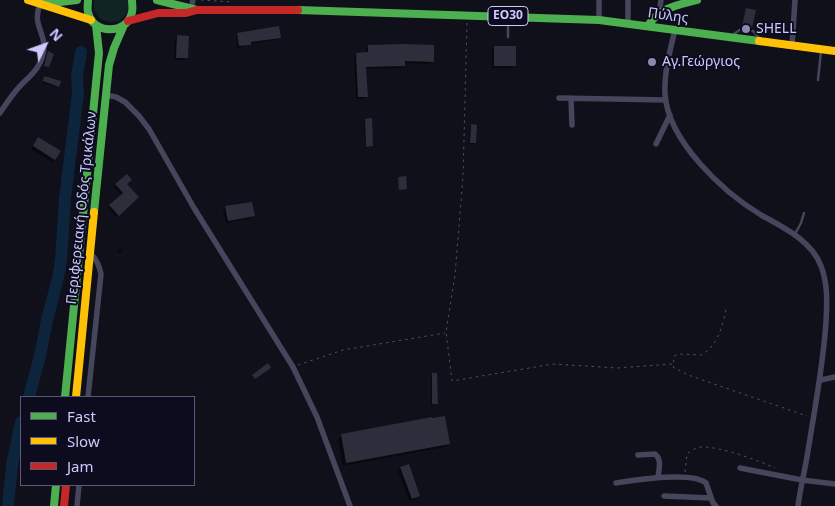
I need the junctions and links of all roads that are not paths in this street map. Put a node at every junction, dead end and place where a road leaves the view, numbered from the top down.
1 (28, 0) edge
2 (77, 0) edge
3 (88, 0) edge
4 (132, 0) edge
5 (157, 0) edge
6 (599, 0) edge
7 (628, 0) edge
8 (661, 0) edge
9 (697, 0) edge
10 (795, 0) edge
11 (42, 2) edge
12 (194, 6) edge
13 (660, 13) junction
14 (508, 16) junction
15 (600, 20) junction
16 (93, 23) junction
17 (126, 23) junction
18 (628, 23) junction
19 (648, 26) junction
20 (675, 30) junction
21 (508, 37) dead end
22 (792, 46) junction
23 (821, 49) junction
24 (835, 51) edge
25 (818, 80) dead end
26 (106, 95) junction
27 (559, 98) dead end
28 (571, 98) junction
29 (666, 100) junction
30 (0, 113) edge
31 (670, 115) junction
32 (572, 124) dead end
33 (656, 144) dead end
34 (804, 213) dead end
35 (794, 235) junction
36 (90, 253) junction
37 (826, 313) junction
38 (835, 313) edge
39 (835, 378) edge
40 (821, 380) junction
41 (65, 396) edge
42 (76, 396) edge
43 (88, 396) edge
44 (638, 455) dead end
45 (740, 468) dead end
46 (658, 477) junction
47 (802, 480) junction
48 (616, 483) dead end
49 (835, 484) edge
50 (56, 486) edge
51 (66, 486) edge
52 (79, 486) edge
53 (664, 496) dead end
54 (711, 498) junction
55 (54, 506) edge
56 (64, 506) edge
57 (77, 506) edge
58 (350, 506) edge
59 (716, 506) edge
60 (798, 506) edge

1 - 11 main road, ΕΟ30
2 - 11 main road, ΕΟ30
3 - 16 main road, Περιφερειακή Οδός Τρικάλων
4 - 17 main road, Περιφερειακή Οδός Τρικάλων
5 - 12 main road, ΕΟ30
6 - 15 street
7 - 18 street
8 - 13 street
9 - 13 main road
10 - 22 street
11 - 16 main road, ΕΟ30
11 - 30 street
12 - 14 main road, Πύλης / ΕΟ30
12 - 17 main road, ΕΟ30
13 - 19 main road
14 - 15 main road, Πύλης / ΕΟ30
14 - 21 lane
15 - 18 main road, Πύλης / ΕΟ30
16 - 17 main road, ΕΟ30
16 - 41 main road, Περιφερειακή Οδός Τρικάλων
17 - 26 main road, Περιφερειακή Οδός Τρικάλων
18 - 19 main road, Πύλης / ΕΟ30
19 - 20 main road, Πύλης / ΕΟ30
20 - 22 main road, Πύλης / ΕΟ30
20 - 29 street
22 - 23 main road, Πύλης / ΕΟ30
23 - 24 main road, Πύλης / ΕΟ30
23 - 25 lane
26 - 36 main road, Περιφερειακή Οδός Τρικάλων
26 - 58 street
27 - 28 street
28 - 29 street
28 - 32 street
29 - 31 street
31 - 33 street
31 - 35 street
34 - 35 lane
35 - 37 street
36 - 42 main road, Περιφερειακή Οδός Τρικάλων
36 - 43 street
37 - 38 street
37 - 40 street
39 - 40 street
40 - 47 street
44 - 46 street
45 - 47 street
46 - 48 street
46 - 54 street
47 - 49 street
47 - 60 street
50 - 55 main road
51 - 56 main road
52 - 57 street
53 - 54 street
54 - 59 street

